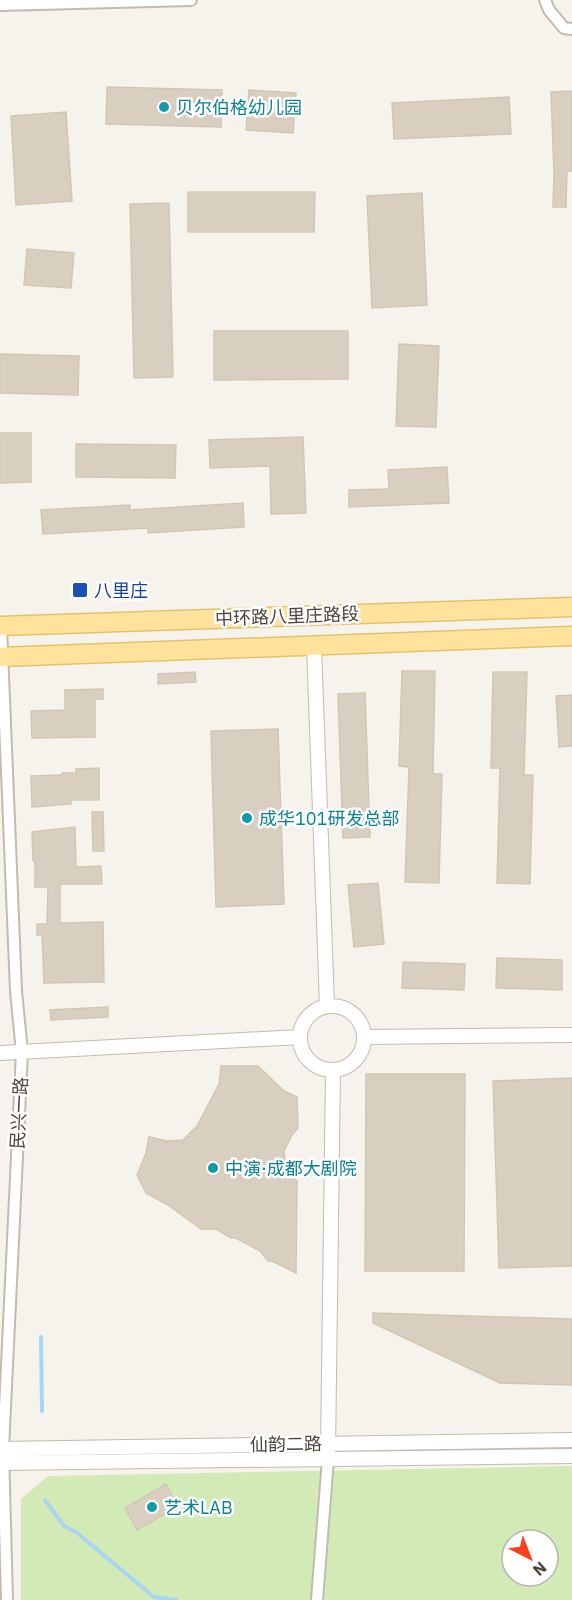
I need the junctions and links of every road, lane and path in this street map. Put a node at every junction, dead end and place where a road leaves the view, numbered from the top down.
1 (190, 0) edge
2 (545, 0) edge
3 (0, 5) edge
4 (572, 29) edge
5 (572, 607) edge
6 (1, 626) edge
7 (572, 636) edge
8 (314, 645) junction
9 (1, 657) edge
10 (327, 1006) junction
11 (572, 1035) edge
12 (300, 1037) junction
13 (364, 1037) junction
14 (22, 1052) junction
15 (0, 1053) edge
16 (333, 1070) junction
17 (572, 1440) edge
18 (328, 1443) junction
19 (2, 1456) edge
20 (572, 1456) edge
21 (328, 1459) junction
22 (317, 1597) edge
23 (7, 1600) edge

1 - 3 street
2 - 4 street
5 - 6 main road, 中环路八里庄路段
6 - 9 street, 民兴一路
7 - 8 main road, 中环路八里庄路段
8 - 9 main road, 中环路八里庄路段
8 - 10 street
9 - 14 street, 民兴一路
10 - 12 street
10 - 13 street
11 - 13 street
12 - 14 street
12 - 16 street
13 - 16 street
14 - 15 street
14 - 19 street, 民兴一路
16 - 18 street
17 - 18 street, 仙韵二路
18 - 19 street, 仙韵二路
18 - 21 street
19 - 21 street, 仙韵二路
19 - 23 street, 民兴一路
20 - 21 street, 仙韵二路
21 - 22 street

